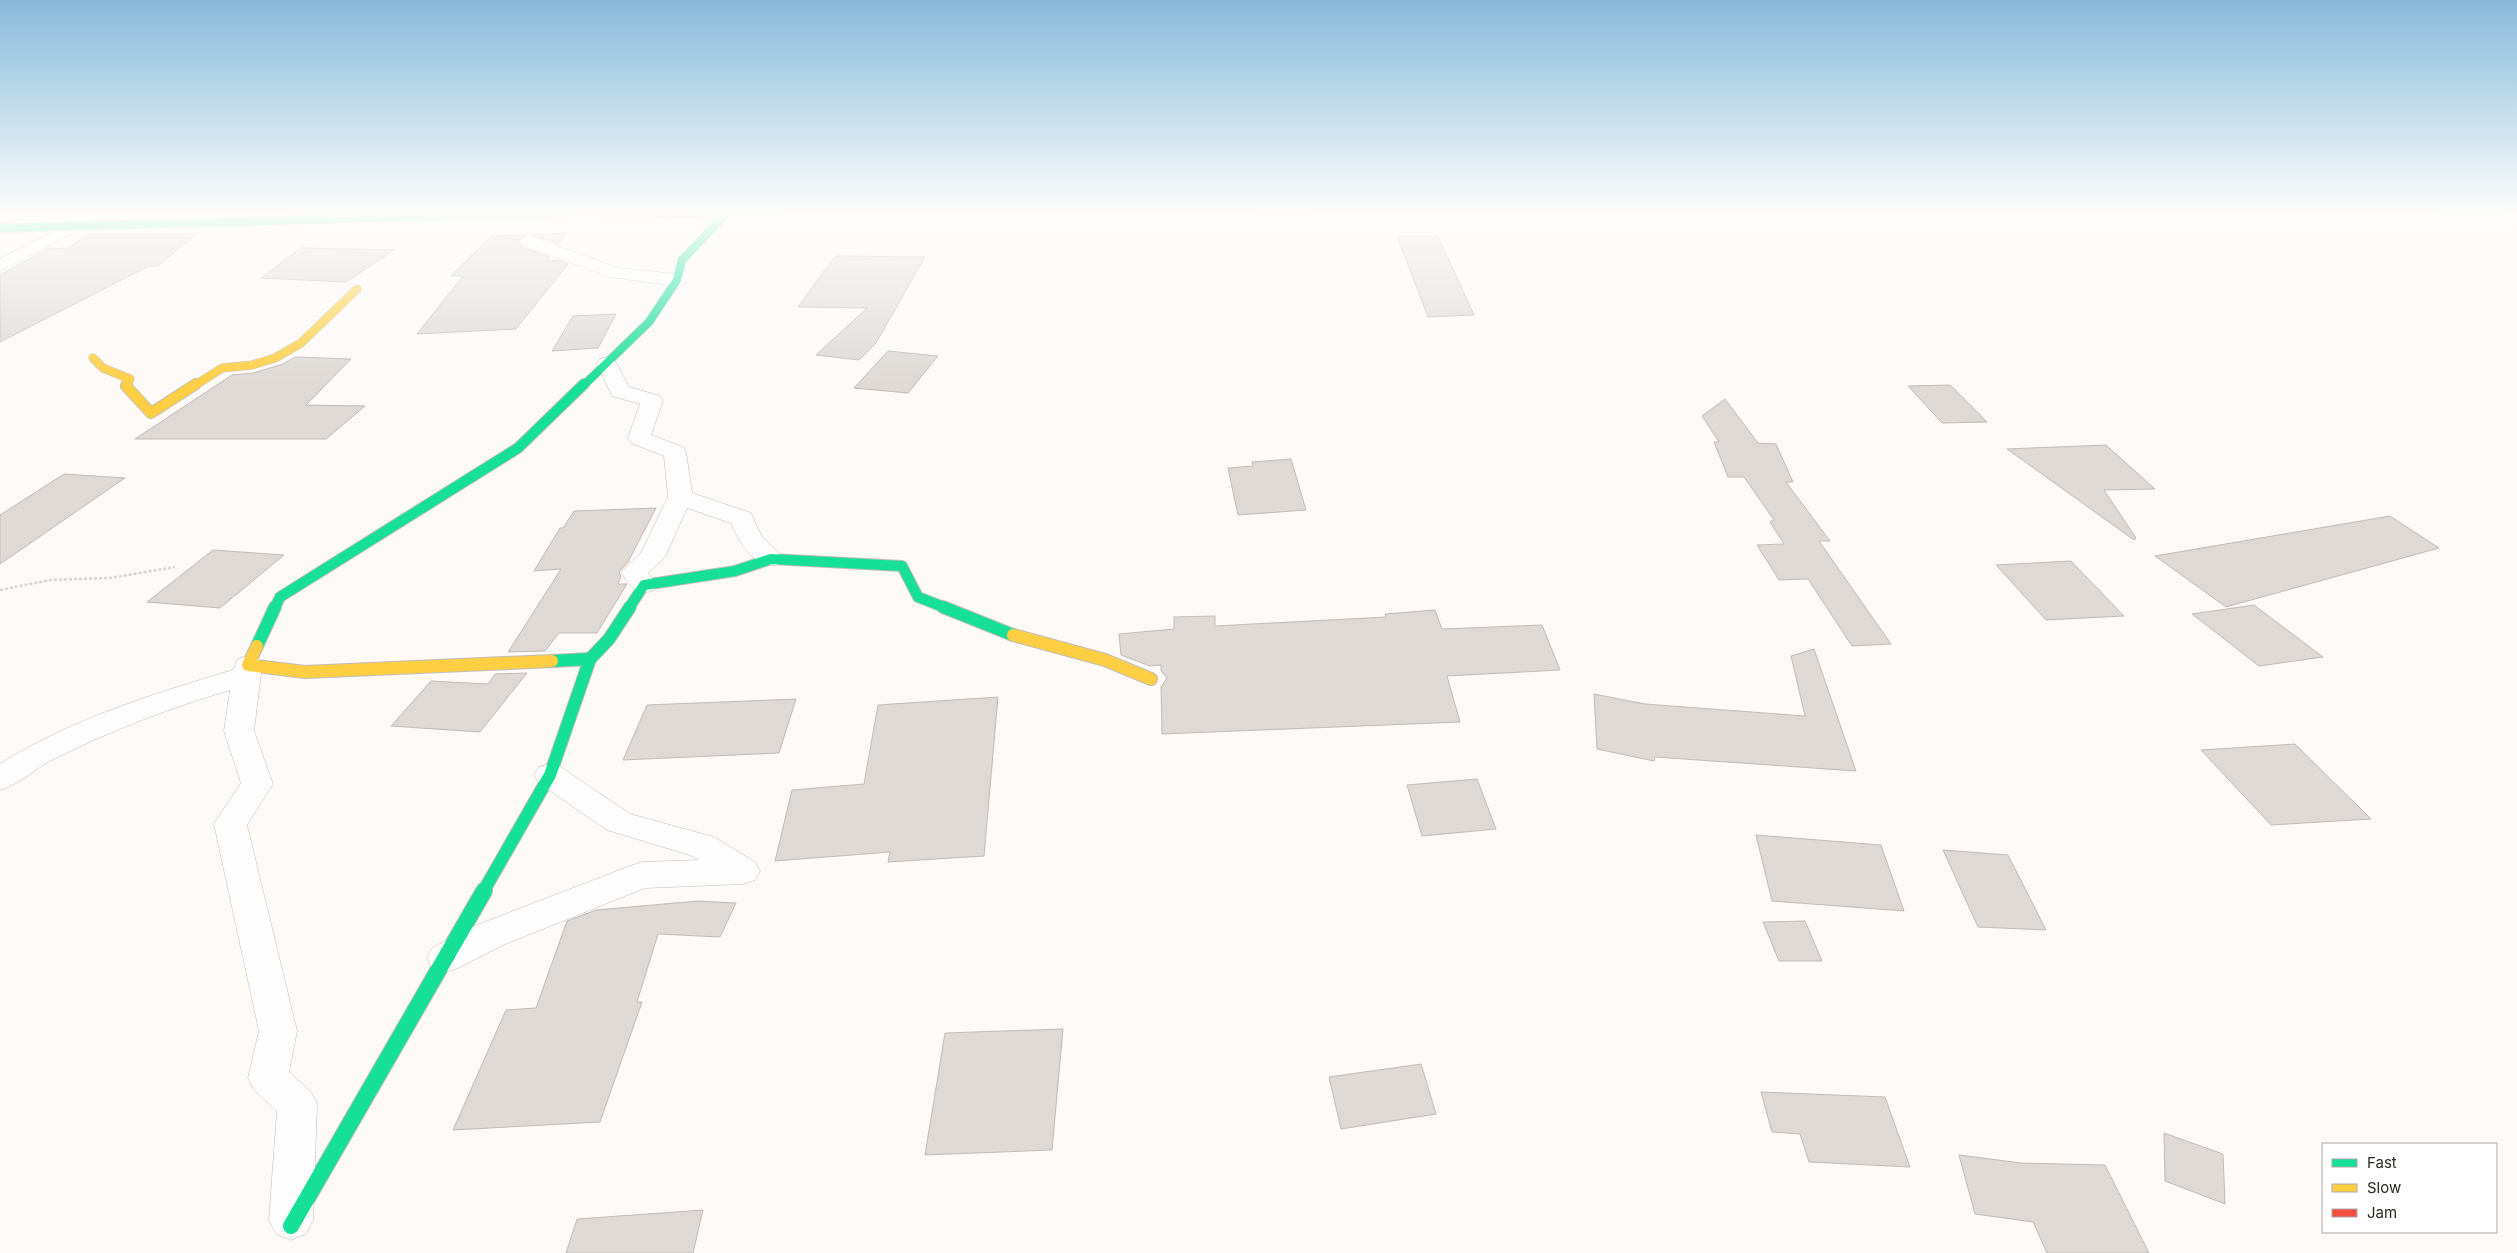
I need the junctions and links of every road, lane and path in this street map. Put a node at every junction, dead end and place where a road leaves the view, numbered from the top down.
1 (607, 269) edge
2 (680, 269) edge
3 (677, 280) junction
4 (357, 290) dead end
5 (93, 358) dead end
6 (607, 363) junction
7 (680, 497) junction
8 (771, 559) junction
9 (176, 566) dead end
10 (644, 586) junction
11 (0, 590) edge
12 (590, 659) junction
13 (247, 671) junction
14 (1151, 679) dead end
15 (550, 775) junction
16 (0, 779) edge
17 (445, 958) junction
18 (291, 1226) joint

1 - 3 street
2 - 3 street
3 - 6 street
4 - 5 street
6 - 7 street
6 - 13 street
7 - 8 street
7 - 10 street
8 - 10 street
8 - 14 street
9 - 11 path
10 - 12 street
12 - 13 street
12 - 15 street
13 - 16 street
13 - 18 street
15 - 17 street
15 - 17 street
17 - 18 street

